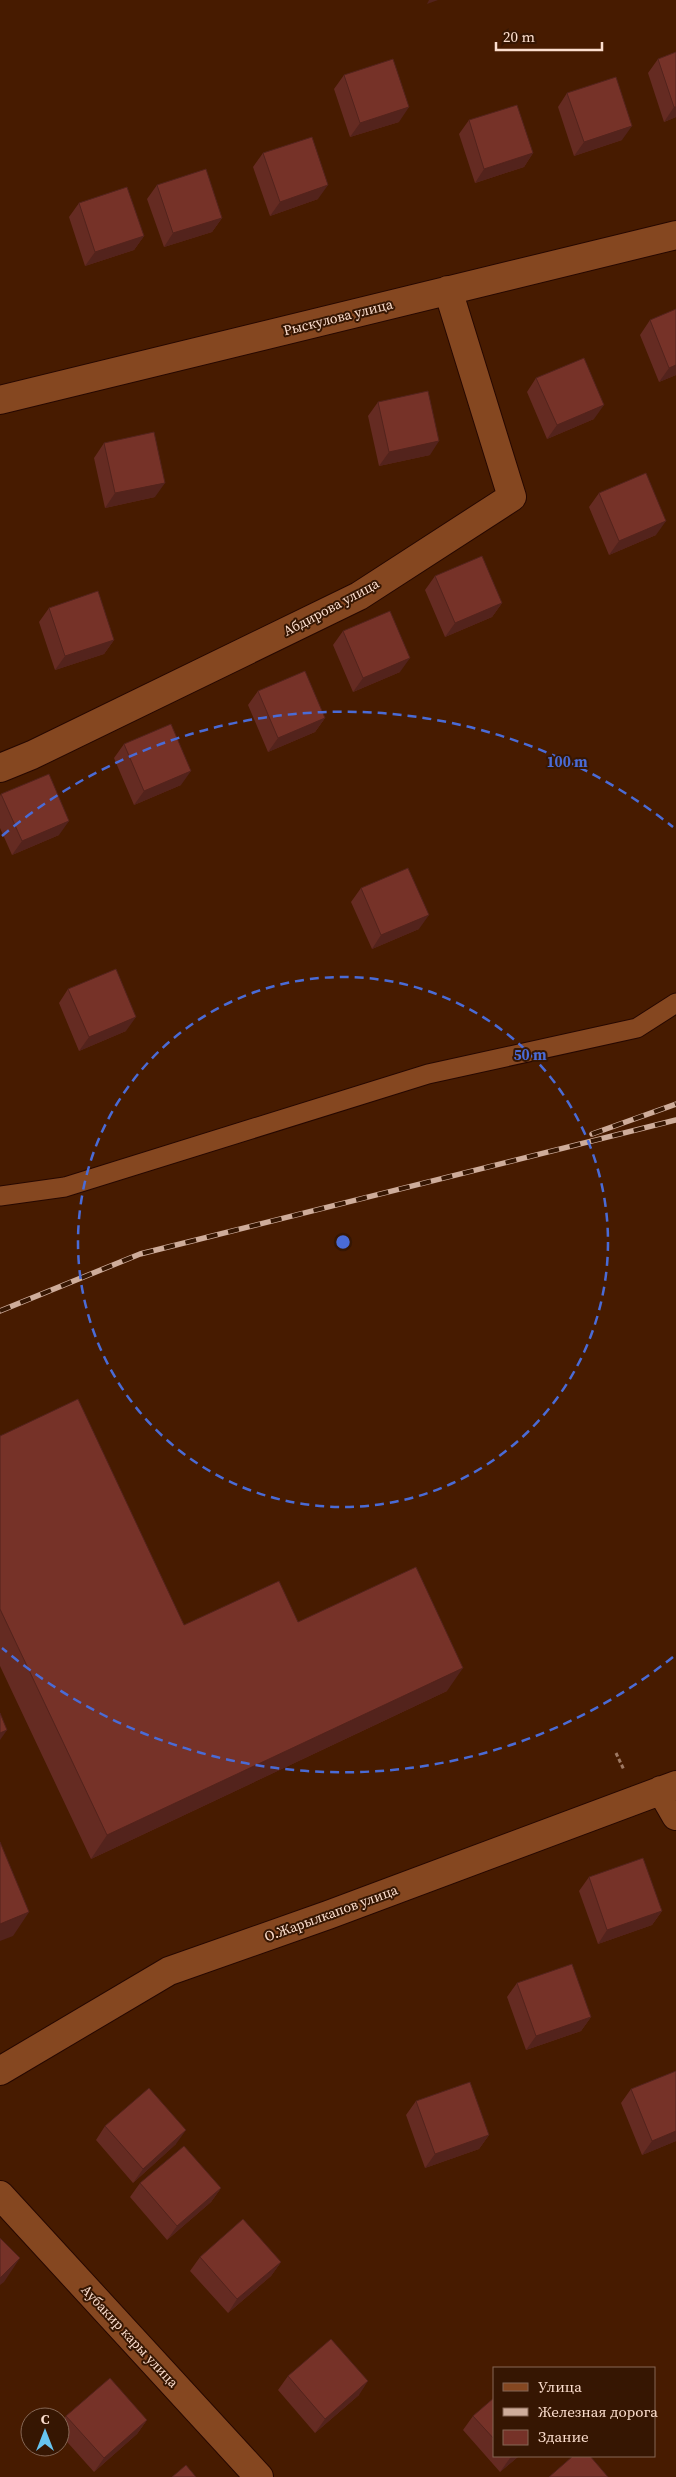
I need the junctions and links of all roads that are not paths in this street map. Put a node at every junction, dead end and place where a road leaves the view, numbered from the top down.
1 (676, 235) edge
2 (448, 290) junction
3 (0, 400) edge
4 (0, 768) edge
5 (676, 1002) edge
6 (0, 1196) edge
7 (669, 1787) edge
8 (676, 1816) edge
9 (0, 2071) edge
10 (0, 2194) edge
11 (259, 2477) edge

1 - 2 street, Рыскулова улица
2 - 3 street, Рыскулова улица
2 - 4 street, Абдирова улица
5 - 6 lane
7 - 8 street
7 - 9 street, О.Жарылкапов улица
10 - 11 street, Аубакир кары улица

